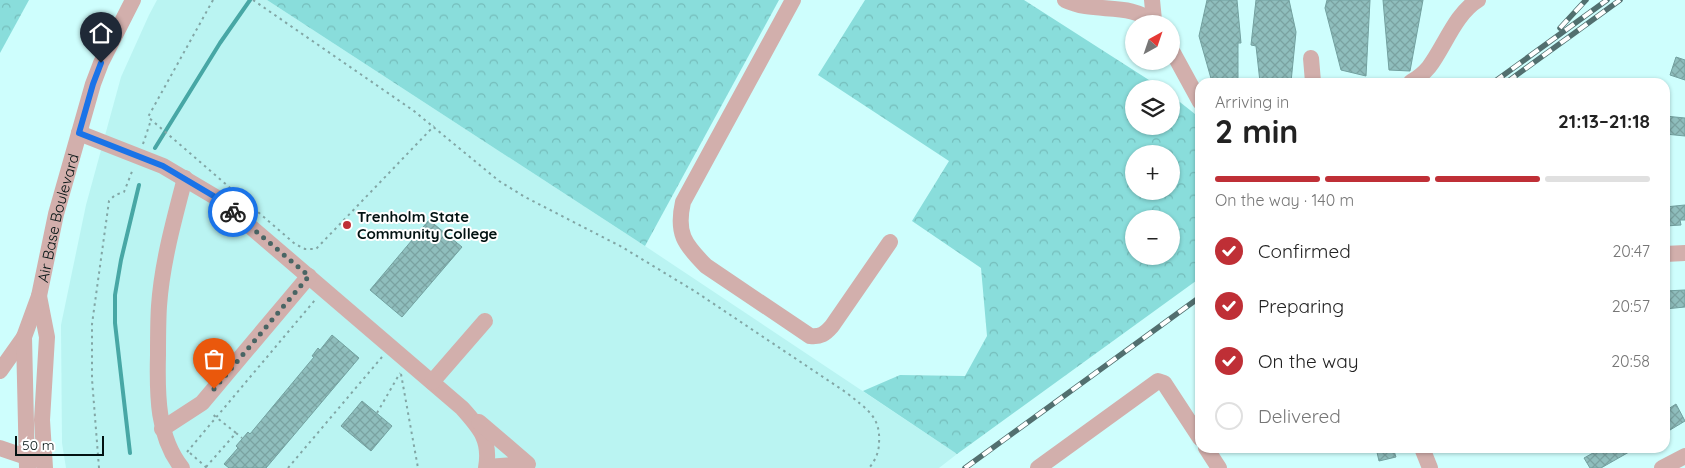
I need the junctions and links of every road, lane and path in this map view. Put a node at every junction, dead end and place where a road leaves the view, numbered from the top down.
1 (133, 0) edge
2 (213, 0) edge
3 (253, 0) edge
4 (793, 0) edge
5 (1065, 0) edge
6 (1152, 0) edge
7 (1478, 0) edge
8 (1144, 15) edge
9 (1154, 15) edge
10 (1311, 58) dead end
11 (1180, 66) edge
12 (1313, 78) edge
13 (1417, 78) edge
14 (1195, 94) edge
15 (151, 120) junction
16 (434, 126) junction
17 (79, 133) junction
18 (138, 156) junction
19 (184, 178) junction
20 (890, 242) dead end
21 (1685, 253) edge
22 (1670, 254) edge
23 (309, 276) junction
24 (324, 289) junction
25 (38, 296) junction
26 (485, 321) dead end
27 (24, 337) junction
28 (390, 346) junction
29 (0, 371) edge
30 (432, 382) junction
31 (201, 404) junction
32 (462, 408) junction
33 (376, 413) dead end
34 (217, 417) junction
35 (162, 429) junction
36 (1195, 430) edge
37 (236, 433) junction
38 (242, 438) dead end
39 (0, 448) edge
40 (1209, 453) edge
41 (1424, 453) edge
42 (1685, 456) edge
43 (183, 461) edge
44 (35, 465) edge
45 (486, 467) edge
46 (99, 468) edge
47 (207, 468) edge
48 (288, 468) edge
49 (418, 468) edge
50 (869, 468) edge
51 (1038, 468) edge
52 (1219, 468) edge
53 (1430, 468) edge
54 (1662, 468) edge

1 - 17 street, Air Base Boulevard
2 - 15 path
3 - 16 path
4 - 20 street
5 - 8 street
6 - 9 street
7 - 13 street
10 - 12 street
11 - 14 street
15 - 16 path
15 - 18 path
16 - 50 path
17 - 18 street
17 - 25 street, Air Base Boulevard
18 - 19 street
18 - 46 path
19 - 23 street
19 - 35 street
21 - 22 street
23 - 24 street
23 - 31 street
24 - 28 street
24 - 34 path
25 - 27 street, Air Base Boulevard
25 - 44 street, Air Base Boulevard
26 - 30 street
27 - 29 street
27 - 44 street, Air Base Boulevard
28 - 30 street
28 - 48 path
30 - 32 street
31 - 34 path
31 - 35 street
32 - 45 street
32 - 45 street
33 - 49 path
34 - 37 path
34 - 43 path
35 - 43 street
36 - 51 street
37 - 38 path
37 - 47 path
39 - 44 street
40 - 52 street
41 - 53 street
42 - 54 street
43 - 47 path

